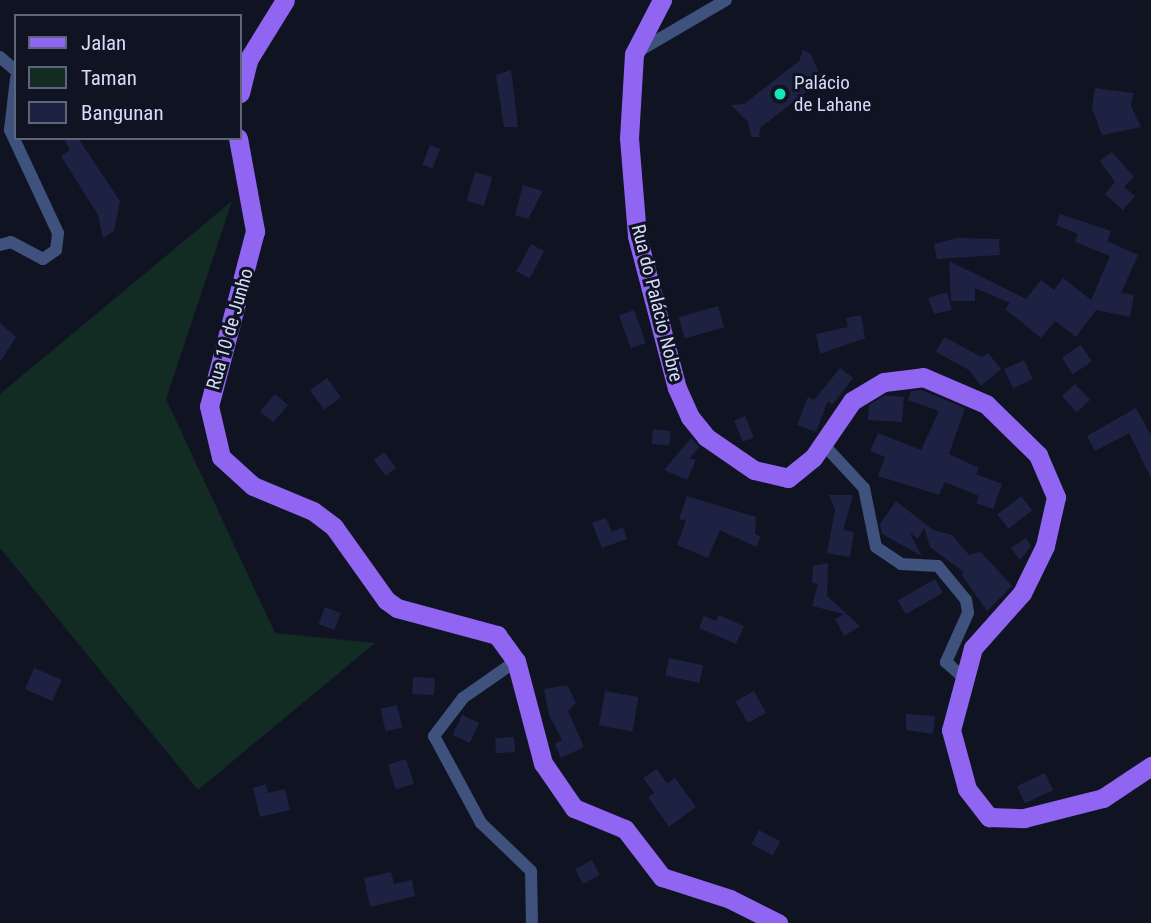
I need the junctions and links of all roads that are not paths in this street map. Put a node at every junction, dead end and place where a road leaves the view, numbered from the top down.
1 (285, 0) edge
2 (662, 0) edge
3 (726, 0) edge
4 (634, 54) junction
5 (0, 57) edge
6 (14, 69) edge
7 (242, 85) edge
8 (14, 95) edge
9 (14, 139) edge
10 (15, 140) edge
11 (238, 140) edge
12 (0, 244) edge
13 (824, 445) junction
14 (516, 661) junction
15 (966, 680) junction
16 (1151, 766) edge
17 (532, 923) edge
18 (778, 923) edge

1 - 7 main road
2 - 4 main road, Rua do Palácio Nobre
3 - 4 street
4 - 13 main road, Rua do Palácio Nobre
5 - 6 street
8 - 9 street
10 - 12 street
11 - 14 main road, Rua 10 de Junho
13 - 15 street
13 - 15 main road
14 - 17 street
14 - 18 main road, Rua 10 de Junho
15 - 16 main road

